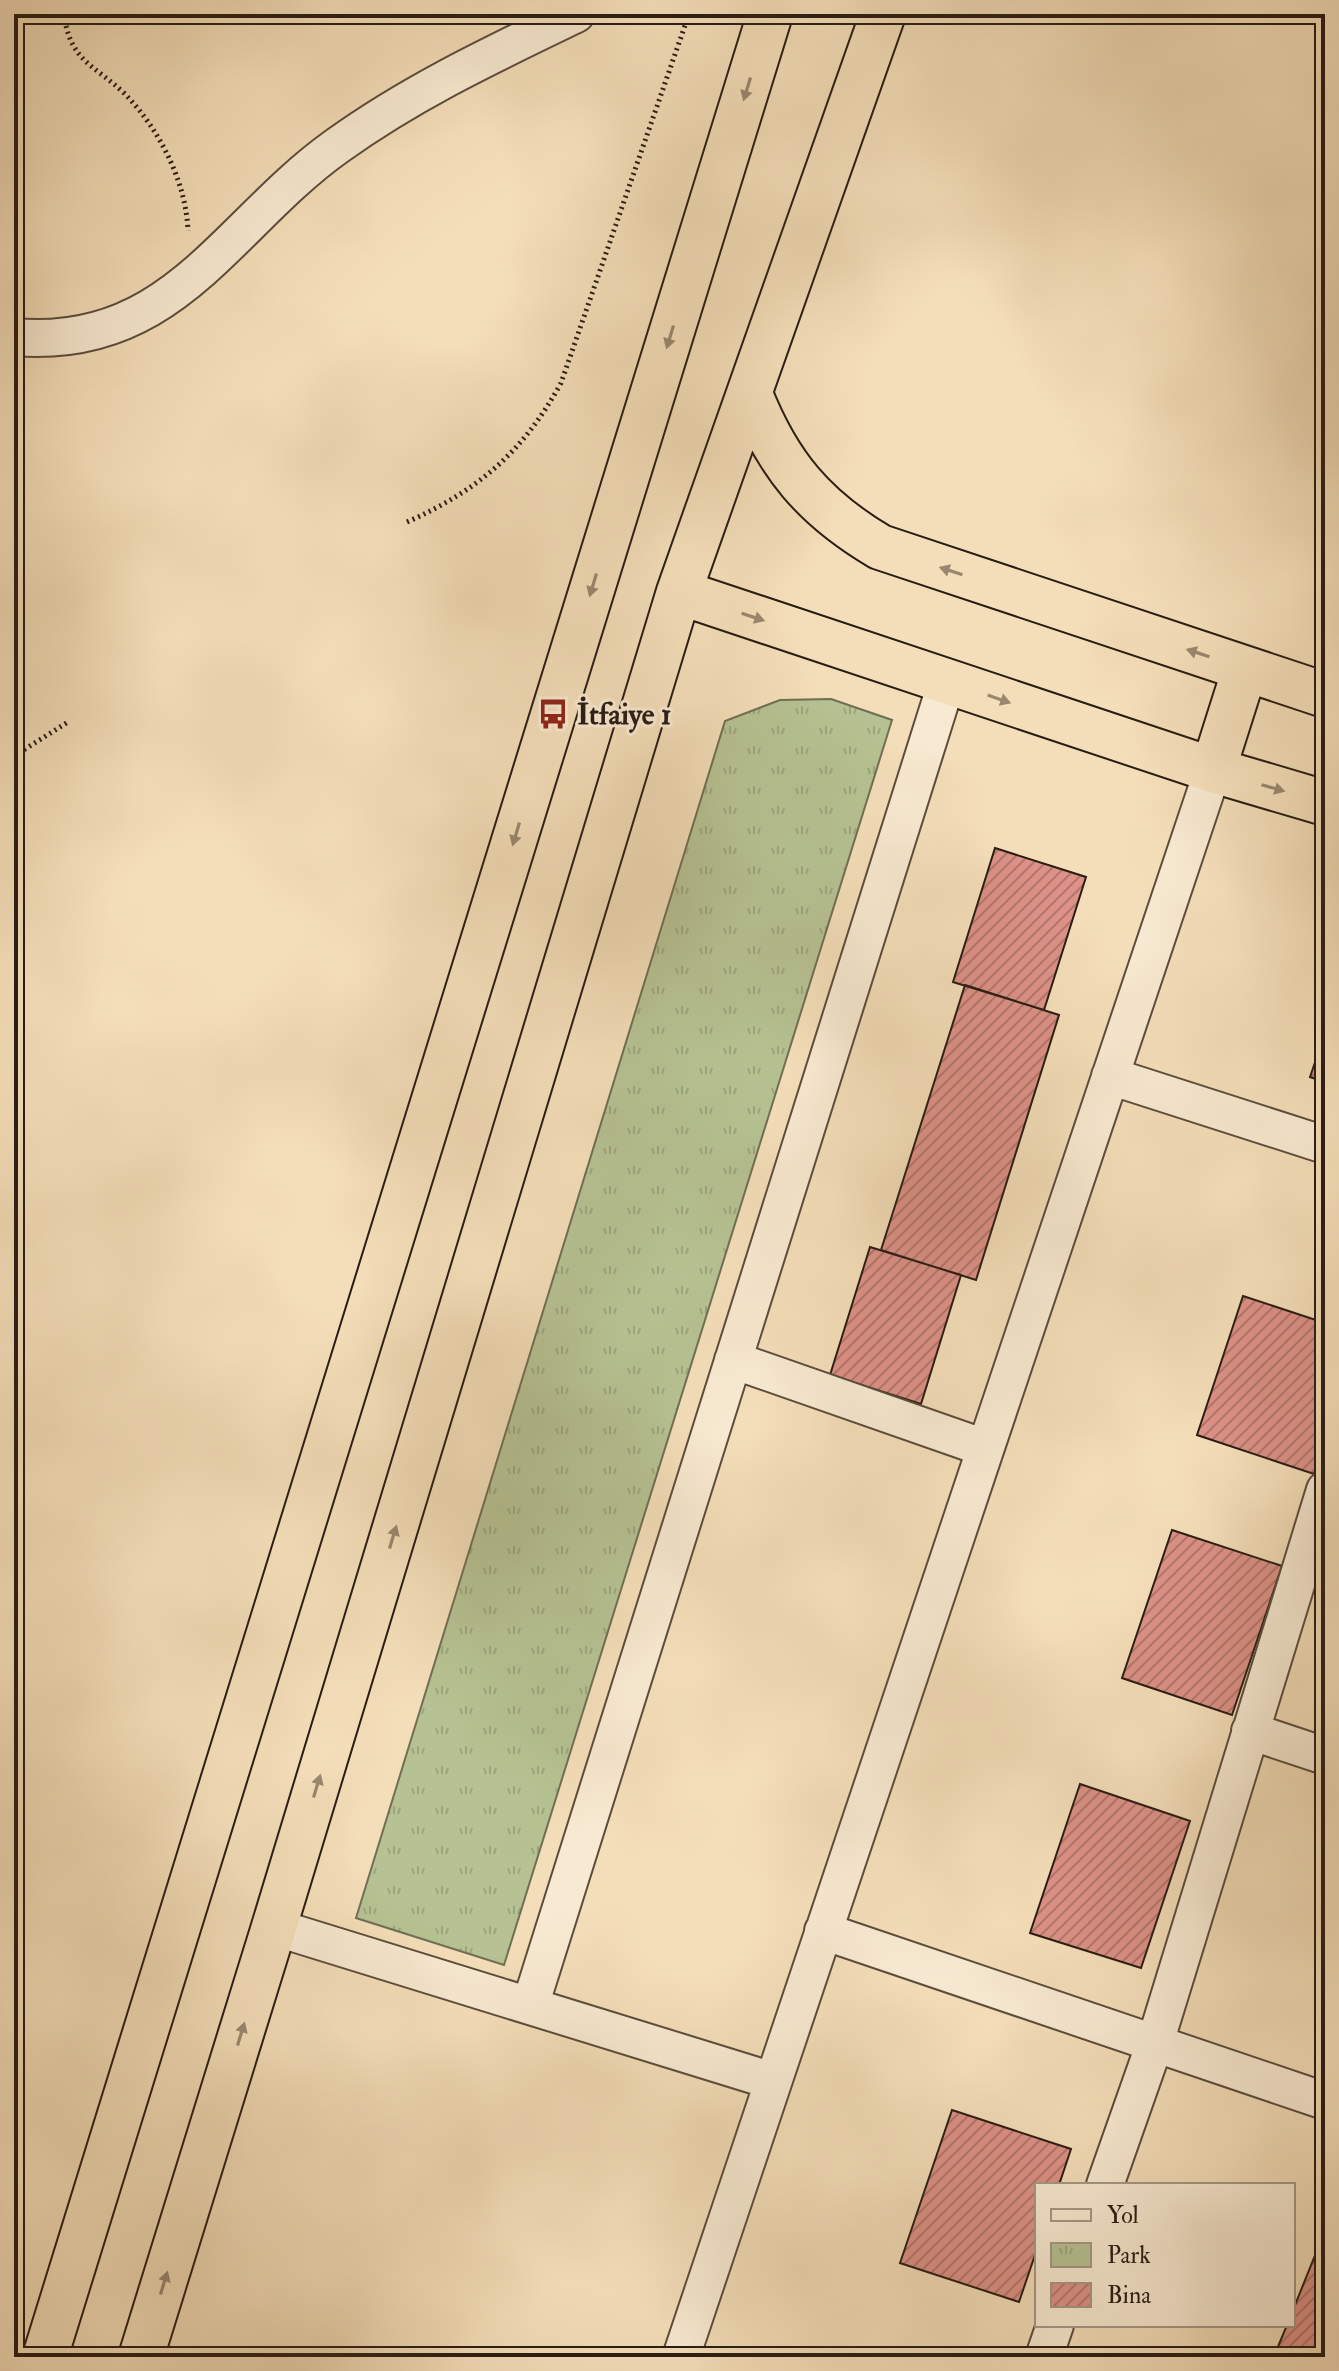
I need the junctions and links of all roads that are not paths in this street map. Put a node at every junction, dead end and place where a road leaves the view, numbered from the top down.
1 (576, 14) edge
2 (770, 14) edge
3 (883, 14) edge
4 (14, 337) edge
5 (750, 394) junction
6 (679, 592) junction
7 (1245, 669) junction
8 (947, 681) junction
9 (1325, 695) edge
10 (1213, 770) junction
11 (1325, 803) edge
12 (1110, 1076) junction
13 (1325, 1145) edge
14 (733, 1360) junction
15 (985, 1448) junction
16 (1325, 1490) edge
17 (1250, 1731) junction
18 (1325, 1756) edge
19 (274, 1927) junction
20 (823, 1931) junction
21 (530, 2006) junction
22 (1155, 2043) junction
23 (773, 2081) junction
24 (1325, 2101) edge
25 (1106, 2183) edge
26 (1054, 2327) edge
27 (45, 2357) edge
28 (141, 2357) edge
29 (681, 2357) edge
30 (1044, 2357) edge

1 - 4 street
2 -> 27 highway
3 - 5 highway
5 - 6 highway
7 -> 5 highway
6 -> 8 highway
19 -> 6 highway
7 - 9 highway
7 - 10 highway
8 -> 10 highway
8 - 14 street
10 -> 11 highway
10 - 12 street
12 - 13 street
12 - 15 street
14 - 15 street
14 - 21 street
15 - 20 street
16 - 17 street
17 - 18 street
17 - 22 street
19 - 21 street
28 -> 19 highway
20 - 22 street
20 - 23 street
21 - 23 street
22 - 24 street
22 - 25 street
23 - 29 street
26 - 30 street

